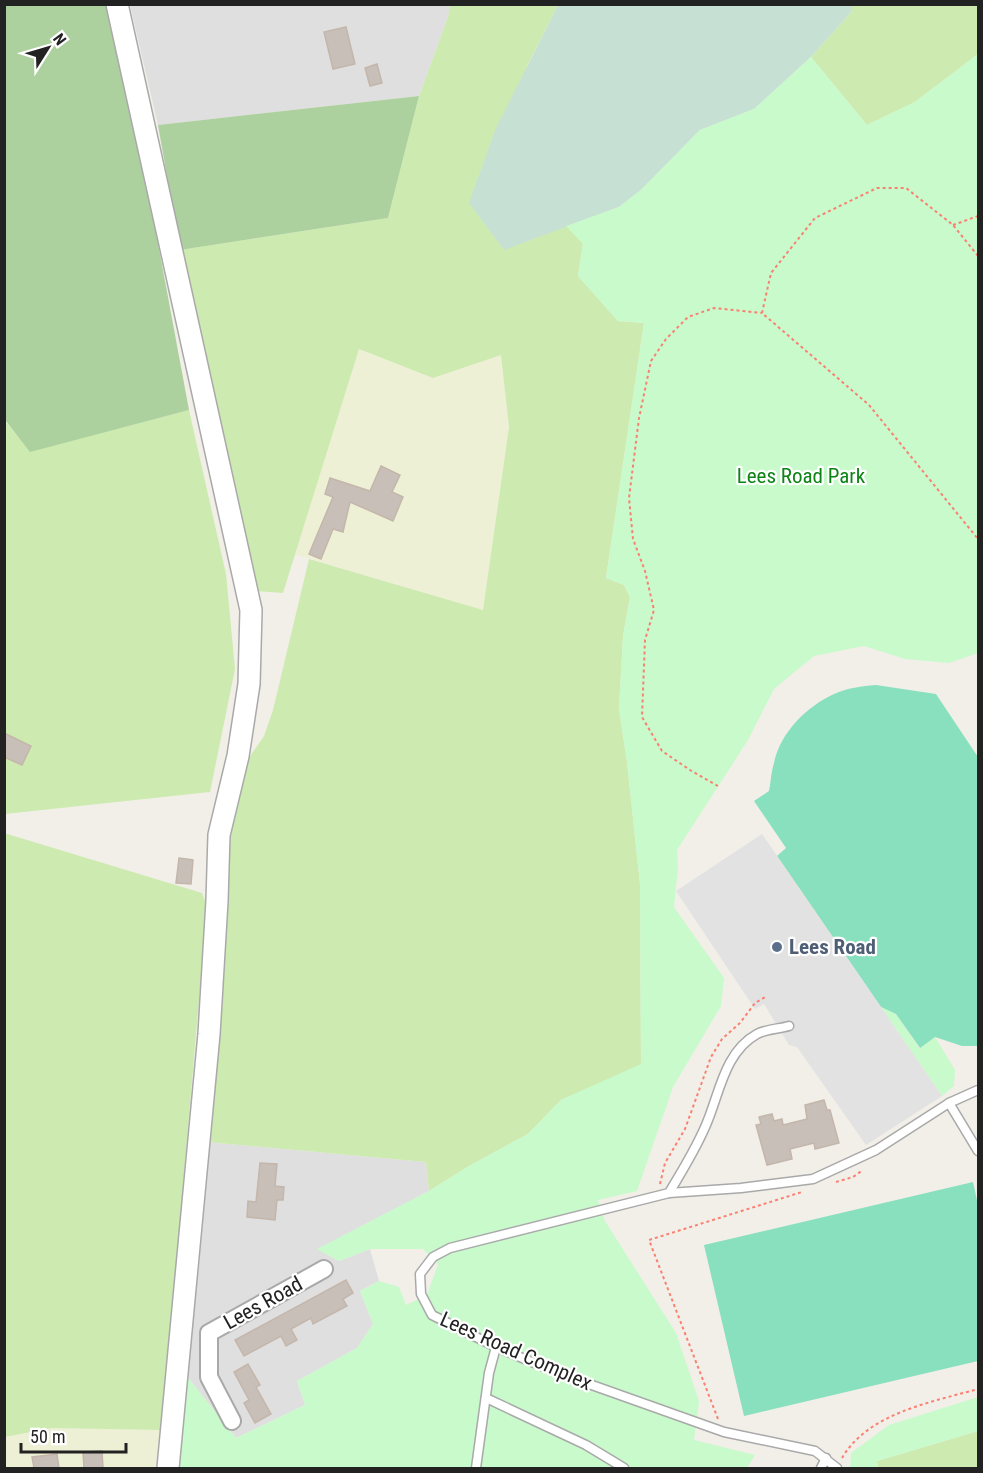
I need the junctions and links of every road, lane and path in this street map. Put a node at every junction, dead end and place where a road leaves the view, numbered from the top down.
1 (117, 4) edge
2 (978, 216) edge
3 (953, 225) junction
4 (978, 256) edge
5 (762, 314) junction
6 (978, 539) edge
7 (718, 786) dead end
8 (767, 996) dead end
9 (789, 1026) dead end
10 (978, 1090) edge
11 (949, 1102) junction
12 (978, 1151) edge
13 (871, 1164) dead end
14 (830, 1184) dead end
15 (807, 1191) dead end
16 (665, 1194) junction
17 (324, 1269) dead end
18 (180, 1338) junction
19 (209, 1341) junction
20 (496, 1347) junction
21 (978, 1389) edge
22 (486, 1398) junction
23 (232, 1421) dead end
24 (724, 1432) junction
25 (826, 1458) junction
26 (168, 1468) edge
27 (476, 1468) edge
28 (624, 1468) edge
29 (821, 1468) edge
30 (837, 1468) edge

1 - 18 street
2 - 3 path
3 - 4 path
3 - 5 path
5 - 6 path
5 - 7 path
8 - 16 path
9 - 16 lane
10 - 11 lane, Lees Road Complex
11 - 12 lane
11 - 16 lane, Lees Road Complex
13 - 14 path
15 - 24 path
16 - 20 lane, Lees Road Complex
17 - 19 street, Lees Road
18 - 19 street, Lees Road
18 - 26 street
19 - 23 street, Lees Road
20 - 22 lane
20 - 24 lane, Lees Road Complex
21 - 30 path
22 - 27 lane
22 - 28 lane
24 - 25 lane, Lees Road Complex
25 - 29 lane
25 - 30 lane, Lees Road Complex

